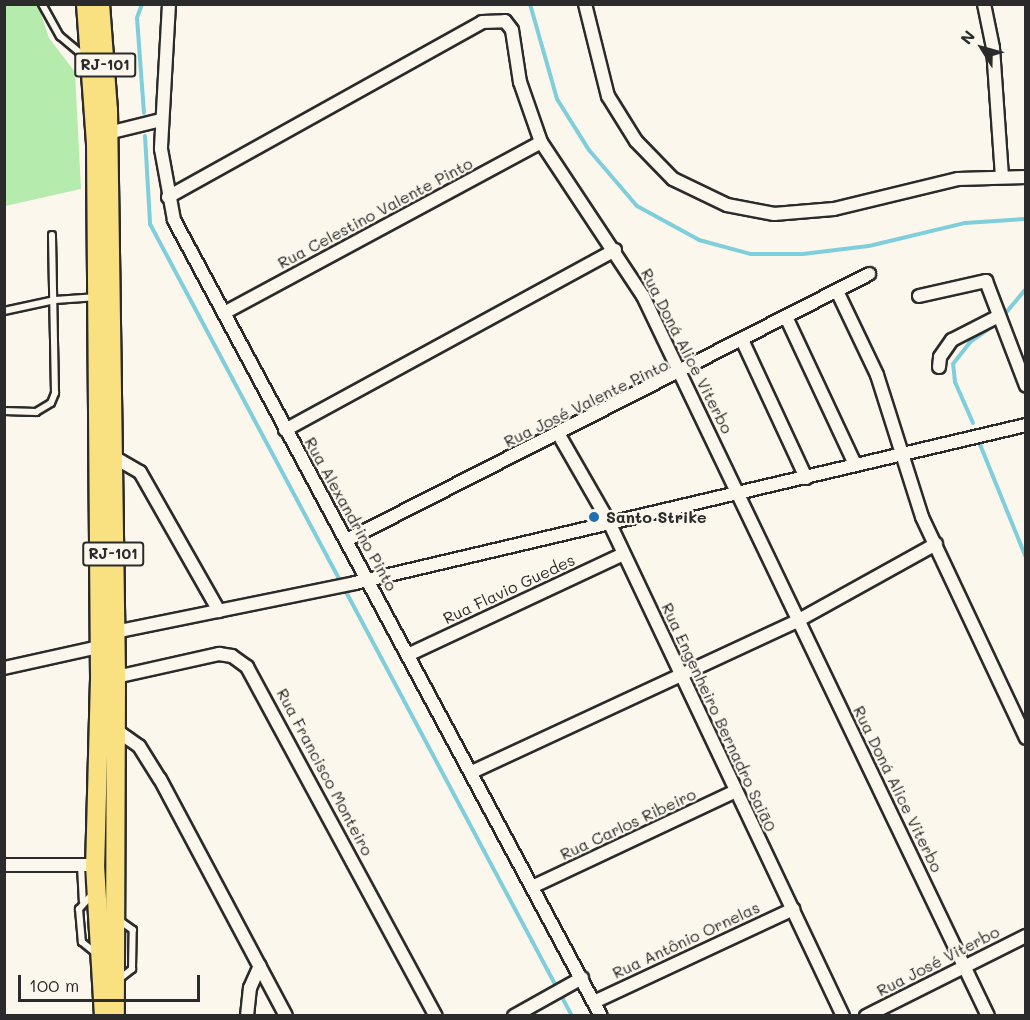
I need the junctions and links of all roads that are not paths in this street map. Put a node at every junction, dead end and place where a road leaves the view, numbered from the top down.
1 (42, 4) edge
2 (86, 4) edge
3 (100, 4) edge
4 (170, 4) edge
5 (585, 4) edge
6 (984, 4) edge
7 (90, 63) junction
8 (160, 120) junction
9 (108, 133) junction
10 (541, 142) junction
11 (1002, 176) junction
12 (1026, 177) edge
13 (168, 197) junction
14 (52, 235) dead end
15 (615, 250) junction
16 (869, 274) dead end
17 (837, 291) junction
18 (919, 296) dead end
19 (95, 297) junction
20 (55, 300) junction
21 (4, 311) edge
22 (224, 313) junction
23 (997, 317) junction
24 (787, 318) junction
25 (743, 342) junction
26 (939, 368) dead end
27 (682, 374) junction
28 (1026, 386) edge
29 (4, 411) edge
30 (1026, 425) edge
31 (285, 430) junction
32 (559, 435) junction
33 (901, 453) junction
34 (112, 456) junction
35 (855, 464) junction
36 (806, 478) junction
37 (740, 494) junction
38 (609, 522) junction
39 (347, 540) junction
40 (936, 544) junction
41 (623, 554) junction
42 (369, 579) junction
43 (219, 611) junction
44 (797, 621) junction
45 (115, 632) junction
46 (99, 646) junction
47 (410, 654) junction
48 (4, 668) edge
49 (682, 674) junction
50 (116, 677) junction
51 (116, 730) junction
52 (1026, 738) edge
53 (472, 772) junction
54 (736, 791) junction
55 (4, 865) edge
56 (88, 865) junction
57 (534, 886) junction
58 (793, 909) junction
59 (1026, 936) edge
60 (260, 966) junction
61 (964, 966) junction
62 (107, 969) junction
63 (582, 978) junction
64 (594, 1002) junction
65 (104, 1016) edge
66 (115, 1016) edge
67 (247, 1016) edge
68 (286, 1016) edge
69 (436, 1016) edge
70 (514, 1016) edge
71 (601, 1016) edge
72 (843, 1016) edge
73 (866, 1016) edge
74 (988, 1016) edge

1 - 7 lane
2 - 7 main road, RJ-101
3 - 9 main road, RJ-101
4 - 8 street, Rua Alexandrino Pinto
5 - 11 street
6 - 11 street
7 - 19 main road, RJ-101
8 - 9 street
8 - 13 street, Rua Alexandrino Pinto
9 - 34 main road, RJ-101
10 - 13 street, Rua Doná Alice Viterbo
10 - 15 street, Rua Doná Alice Viterbo
10 - 22 street, Rua Celestino Valente Pinto
11 - 12 street
13 - 22 street, Rua Alexandrino Pinto
14 - 20 lane
15 - 27 street, Rua Doná Alice Viterbo
15 - 31 street
16 - 17 street, Rua José Valente Pinto
17 - 24 street, Rua José Valente Pinto
17 - 33 street
18 - 23 street
19 - 20 lane
19 - 46 main road, RJ-101
20 - 21 lane
20 - 29 lane
22 - 31 street, Rua Alexandrino Pinto
23 - 26 street
23 - 28 street
24 - 25 street, Rua José Valente Pinto
24 - 35 street
25 - 27 street, Rua José Valente Pinto
25 - 36 street
27 - 32 street, Rua José Valente Pinto
27 - 37 street, Rua Doná Alice Viterbo
30 - 33 street
31 - 39 street, Rua Alexandrino Pinto
32 - 38 street, Rua Engenheiro Bernadro Saiā0
32 - 39 street, Rua José Valente Pinto
33 - 35 street
33 - 40 street
34 - 43 street
34 - 45 main road, RJ-101
35 - 36 street
36 - 37 street
37 - 38 street
37 - 44 street, Rua Doná Alice Viterbo
38 - 41 street, Rua Engenheiro Bernadro Saiā0
38 - 42 street
39 - 42 street, Rua Alexandrino Pinto
40 - 44 street
40 - 52 street
41 - 47 street, Rua Flavio Guedes
41 - 49 street, Rua Engenheiro Bernadro Saiā0
42 - 43 street
42 - 47 street, Rua Alexandrino Pinto
43 - 45 street
44 - 49 street
44 - 61 street, Rua Doná Alice Viterbo
45 - 50 main road, RJ-101
46 - 48 street
46 - 56 main road, RJ-101
47 - 53 street, Rua Alexandrino Pinto
49 - 53 street
49 - 54 street, Rua Engenheiro Bernadro Saiā0
50 - 51 main road, RJ-101
50 - 69 street, Rua Francisco Monteiro
51 - 60 street
51 - 62 main road, RJ-101
53 - 57 street, Rua Alexandrino Pinto
54 - 57 street, Rua Carlos Ribeiro
54 - 58 street, Rua Engenheiro Bernadro Saiā0
55 - 56 street
56 - 62 main road, RJ-101
57 - 63 street, Rua Alexandrino Pinto
58 - 64 street, Rua Antônio Ornelas
58 - 72 street, Rua Engenheiro Bernadro Saiā0
59 - 61 street, Rua José Viterbo
60 - 67 street
60 - 68 street
61 - 73 street, Rua José Viterbo
61 - 74 street, Rua Doná Alice Viterbo
62 - 65 main road, RJ-101
62 - 66 main road, RJ-101
63 - 64 street, Rua Alexandrino Pinto
63 - 70 street
64 - 71 street, Rua Alexandrino Pinto

